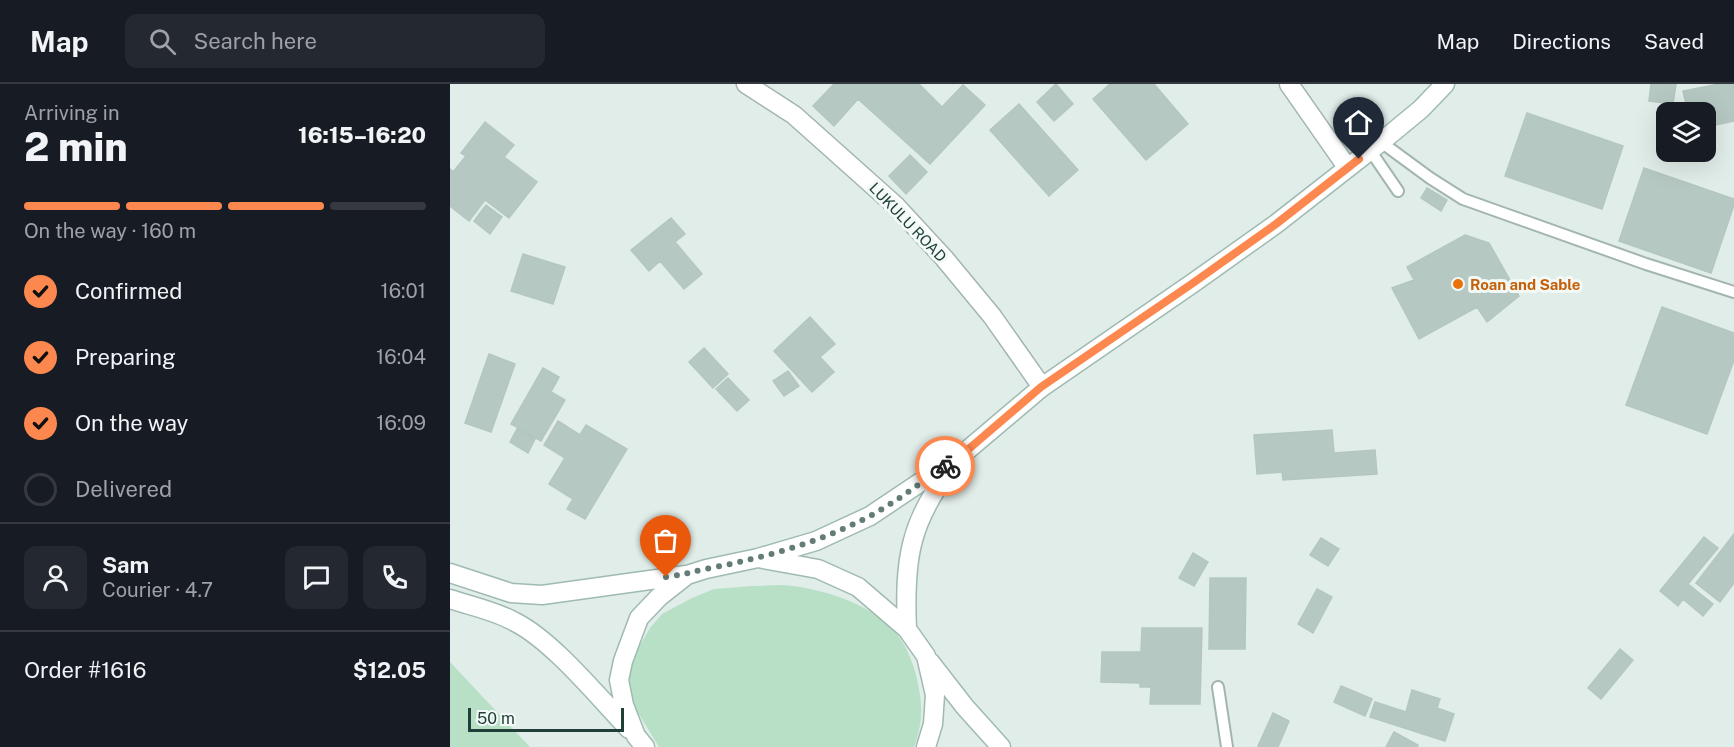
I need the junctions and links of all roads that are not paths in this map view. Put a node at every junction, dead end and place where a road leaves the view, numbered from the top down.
1 (746, 84) edge
2 (1289, 84) edge
3 (1445, 84) edge
4 (1376, 146) junction
5 (1347, 167) junction
6 (1398, 191) dead end
7 (1734, 292) edge
8 (1041, 387) junction
9 (964, 453) junction
10 (758, 558) junction
11 (450, 573) edge
12 (687, 575) junction
13 (450, 599) edge
14 (907, 629) junction
15 (926, 656) junction
16 (1218, 687) dead end
17 (640, 742) edge
18 (926, 747) edge
19 (1001, 747) edge
20 (1227, 747) edge

1 - 8 street, LUKULU ROAD
2 - 5 street
3 - 4 street
4 - 5 street
4 - 6 lane
4 - 7 lane
5 - 8 street
8 - 9 street
9 - 10 street
9 - 14 street
10 - 12 street
10 - 14 street
11 - 12 street
12 - 17 street
13 - 17 street
14 - 15 street
15 - 18 street
15 - 19 street
16 - 20 lane

